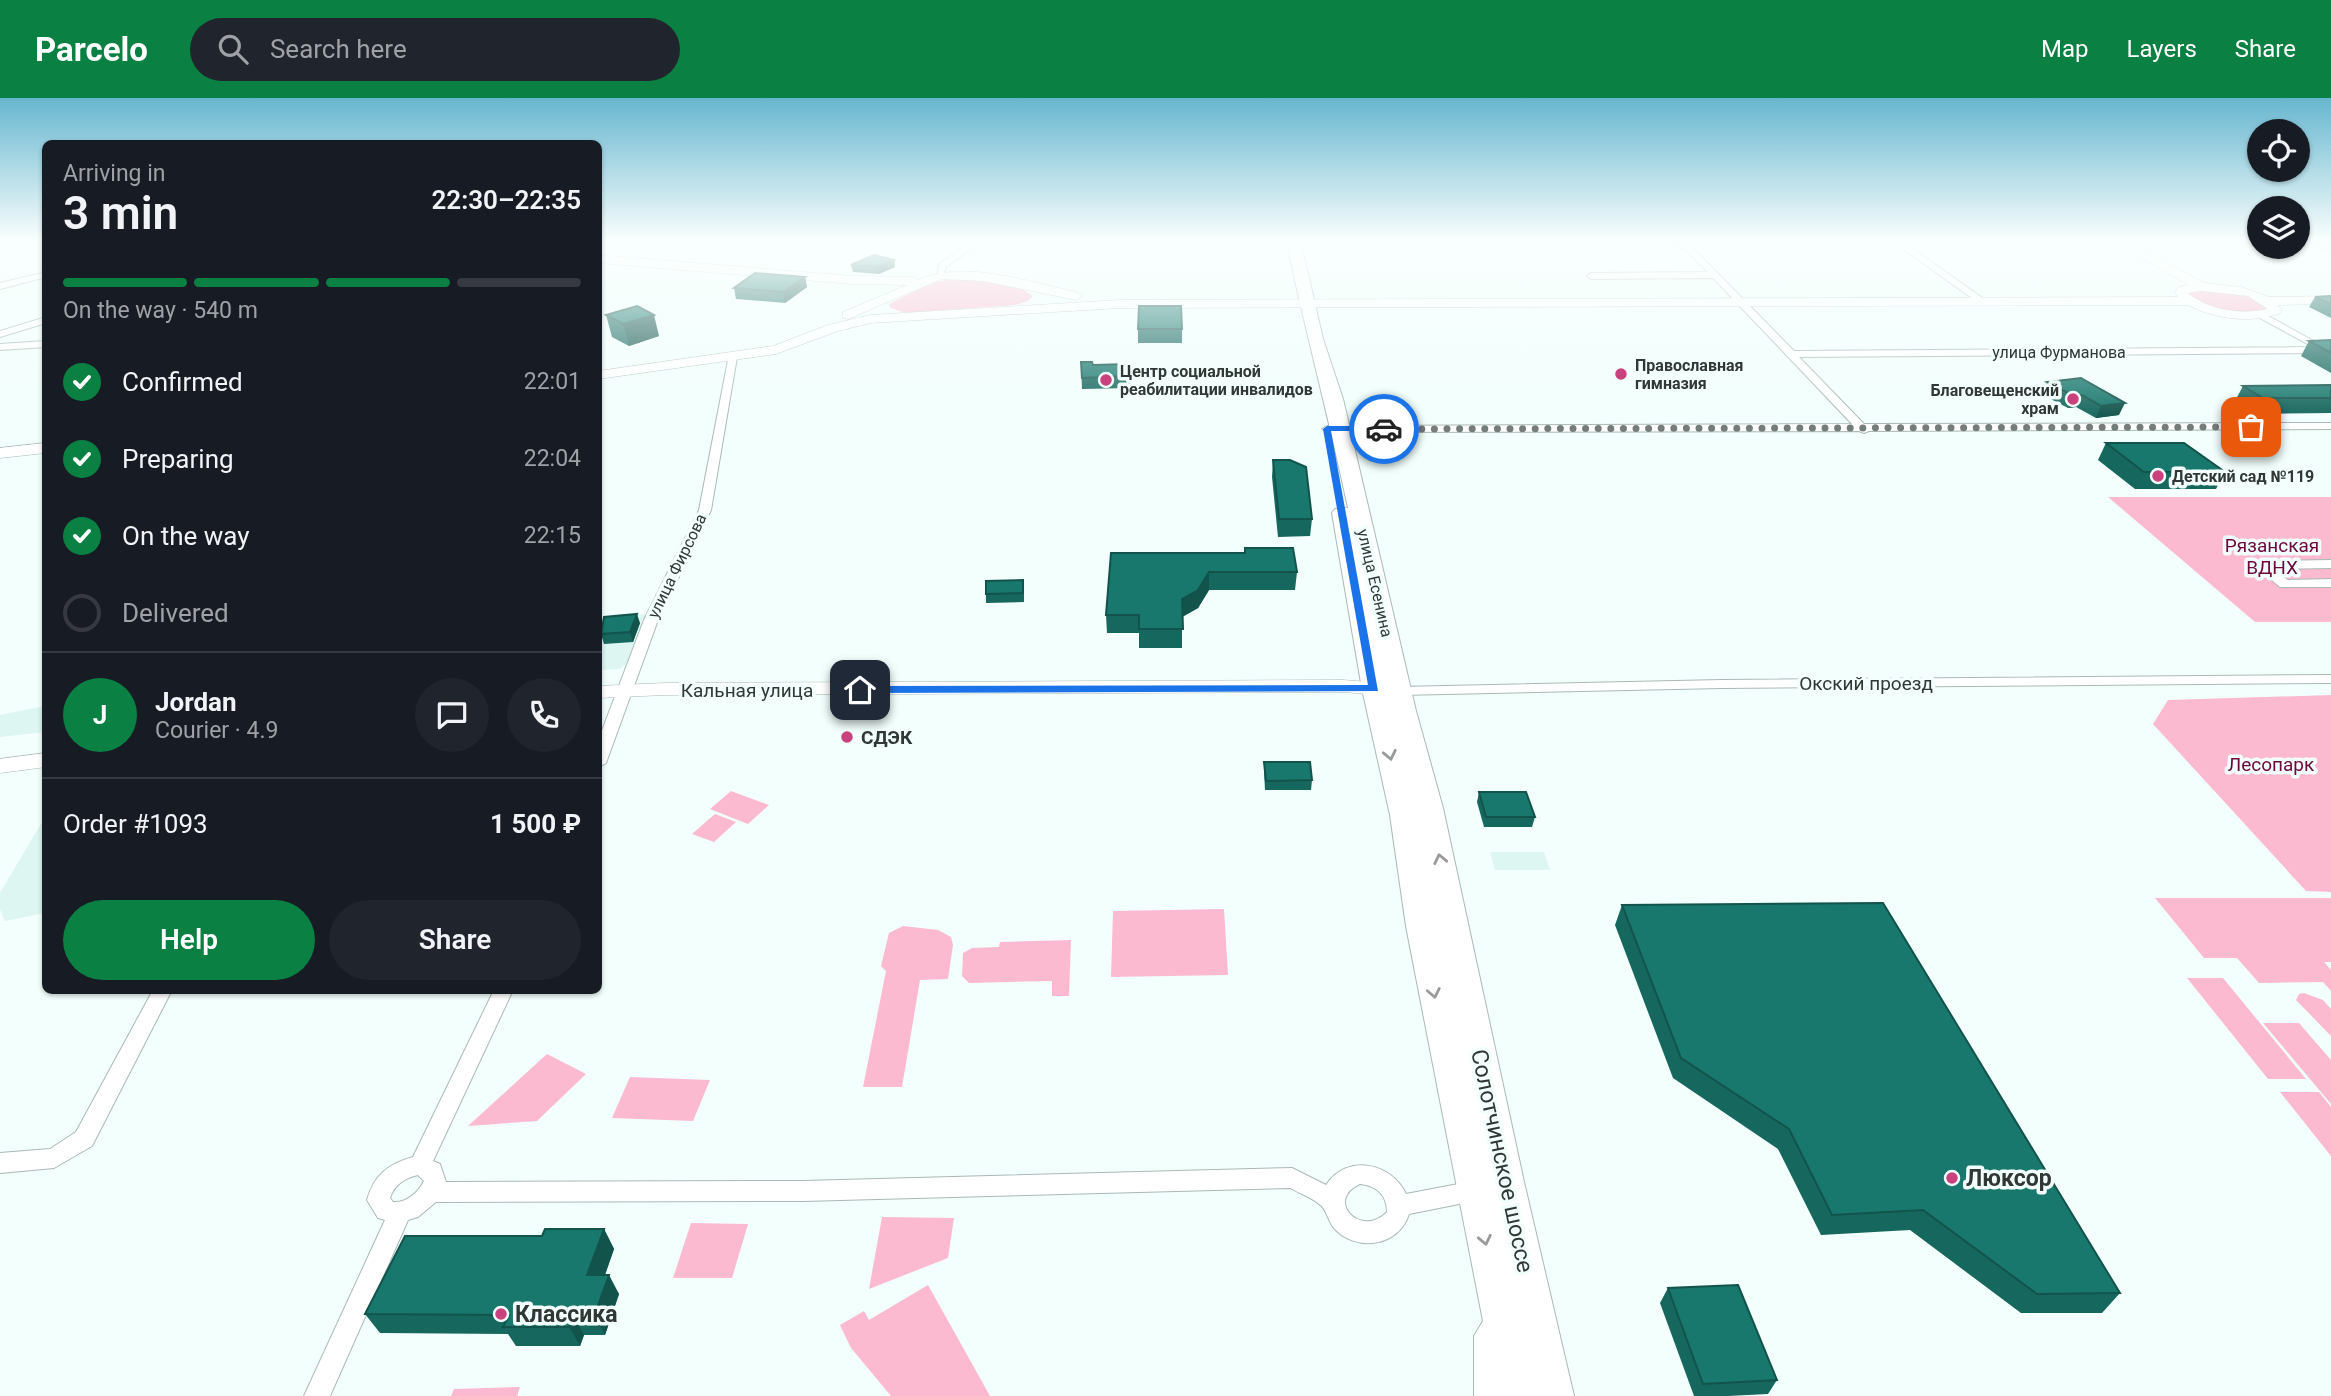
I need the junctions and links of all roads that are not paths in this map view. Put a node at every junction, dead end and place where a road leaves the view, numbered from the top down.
1 (882, 300) edge
2 (887, 300) edge
3 (1044, 300) edge
4 (1054, 300) edge
5 (1093, 300) edge
6 (1303, 300) edge
7 (1739, 300) edge
8 (1980, 300) edge
9 (2262, 300) edge
10 (2331, 300) edge
11 (2189, 301) joint
12 (2267, 301) junction
13 (1741, 302) junction
14 (1983, 302) junction
15 (1042, 304) junction
16 (1120, 304) junction
17 (1303, 304) junction
18 (2260, 315) junction
19 (915, 316) junction
20 (42, 321) edge
21 (0, 334) edge
22 (42, 344) edge
23 (0, 347) edge
24 (2328, 351) edge
25 (1791, 354) junction
26 (739, 356) junction
27 (602, 374) edge
28 (2331, 426) edge
29 (1333, 429) junction
30 (1864, 430) junction
31 (42, 448) edge
32 (0, 453) edge
33 (2331, 564) edge
34 (2331, 583) edge
35 (2331, 679) edge
36 (1387, 690) junction
37 (627, 691) junction
38 (602, 692) edge
39 (602, 752) edge
40 (42, 761) edge
41 (0, 766) edge
42 (1437, 926) junction
43 (161, 994) edge
44 (503, 994) edge
45 (0, 1163) edge
46 (420, 1165) junction
47 (1474, 1191) junction
48 (432, 1192) junction
49 (1332, 1199) junction
50 (1399, 1206) junction
51 (400, 1212) junction
52 (1511, 1287) junction
53 (317, 1396) edge
54 (1495, 1396) edge
55 (1520, 1396) edge
56 (1553, 1396) edge
57 (1573, 1396) edge

1 - 26 main road
2 - 19 main road
3 - 15 main road
4 - 15 main road
5 - 16 main road
6 - 17 main road, улица Есенина
7 - 13 street
8 - 14 street
9 - 12 main road
10 - 12 main road
11 - 14 main road
11 - 18 main road
12 - 18 main road
13 - 14 main road
13 - 17 main road
13 - 25 street
15 - 16 main road
15 - 19 main road
16 - 17 main road
17 - 29 main road, улица Есенина
18 - 24 street
19 - 26 main road
20 - 21 street
22 - 23 street
24 - 25 street, улица Фурманова
25 - 30 street
26 - 27 main road
26 - 37 street, улица Фирсова
28 - 30 street
29 - 30 street
29 - 36 main road, улица Есенина
31 - 32 main road
33 - 34 street
35 - 36 street, Окский проезд
36 - 37 main road, Кальная улица
36 - 42 main road, Солотчинское шоссе
37 - 38 main road, Кальная улица
37 - 39 street, улица Фирсова
40 - 41 main road
42 -> 47 main road, Солотчинское шоссе
42 - 52 main road, Солотчинское шоссе
43 - 45 street
44 - 46 street
46 - 48 street
46 - 51 street
47 - 50 street
47 -> 52 main road, Солотчинское шоссе
48 - 49 street
48 - 51 street
49 - 50 street
49 - 50 street
51 - 53 street
52 - 54 main road
52 - 55 main road, Солотчинское шоссе
52 - 56 main road, Солотчинское шоссе
52 - 57 main road

